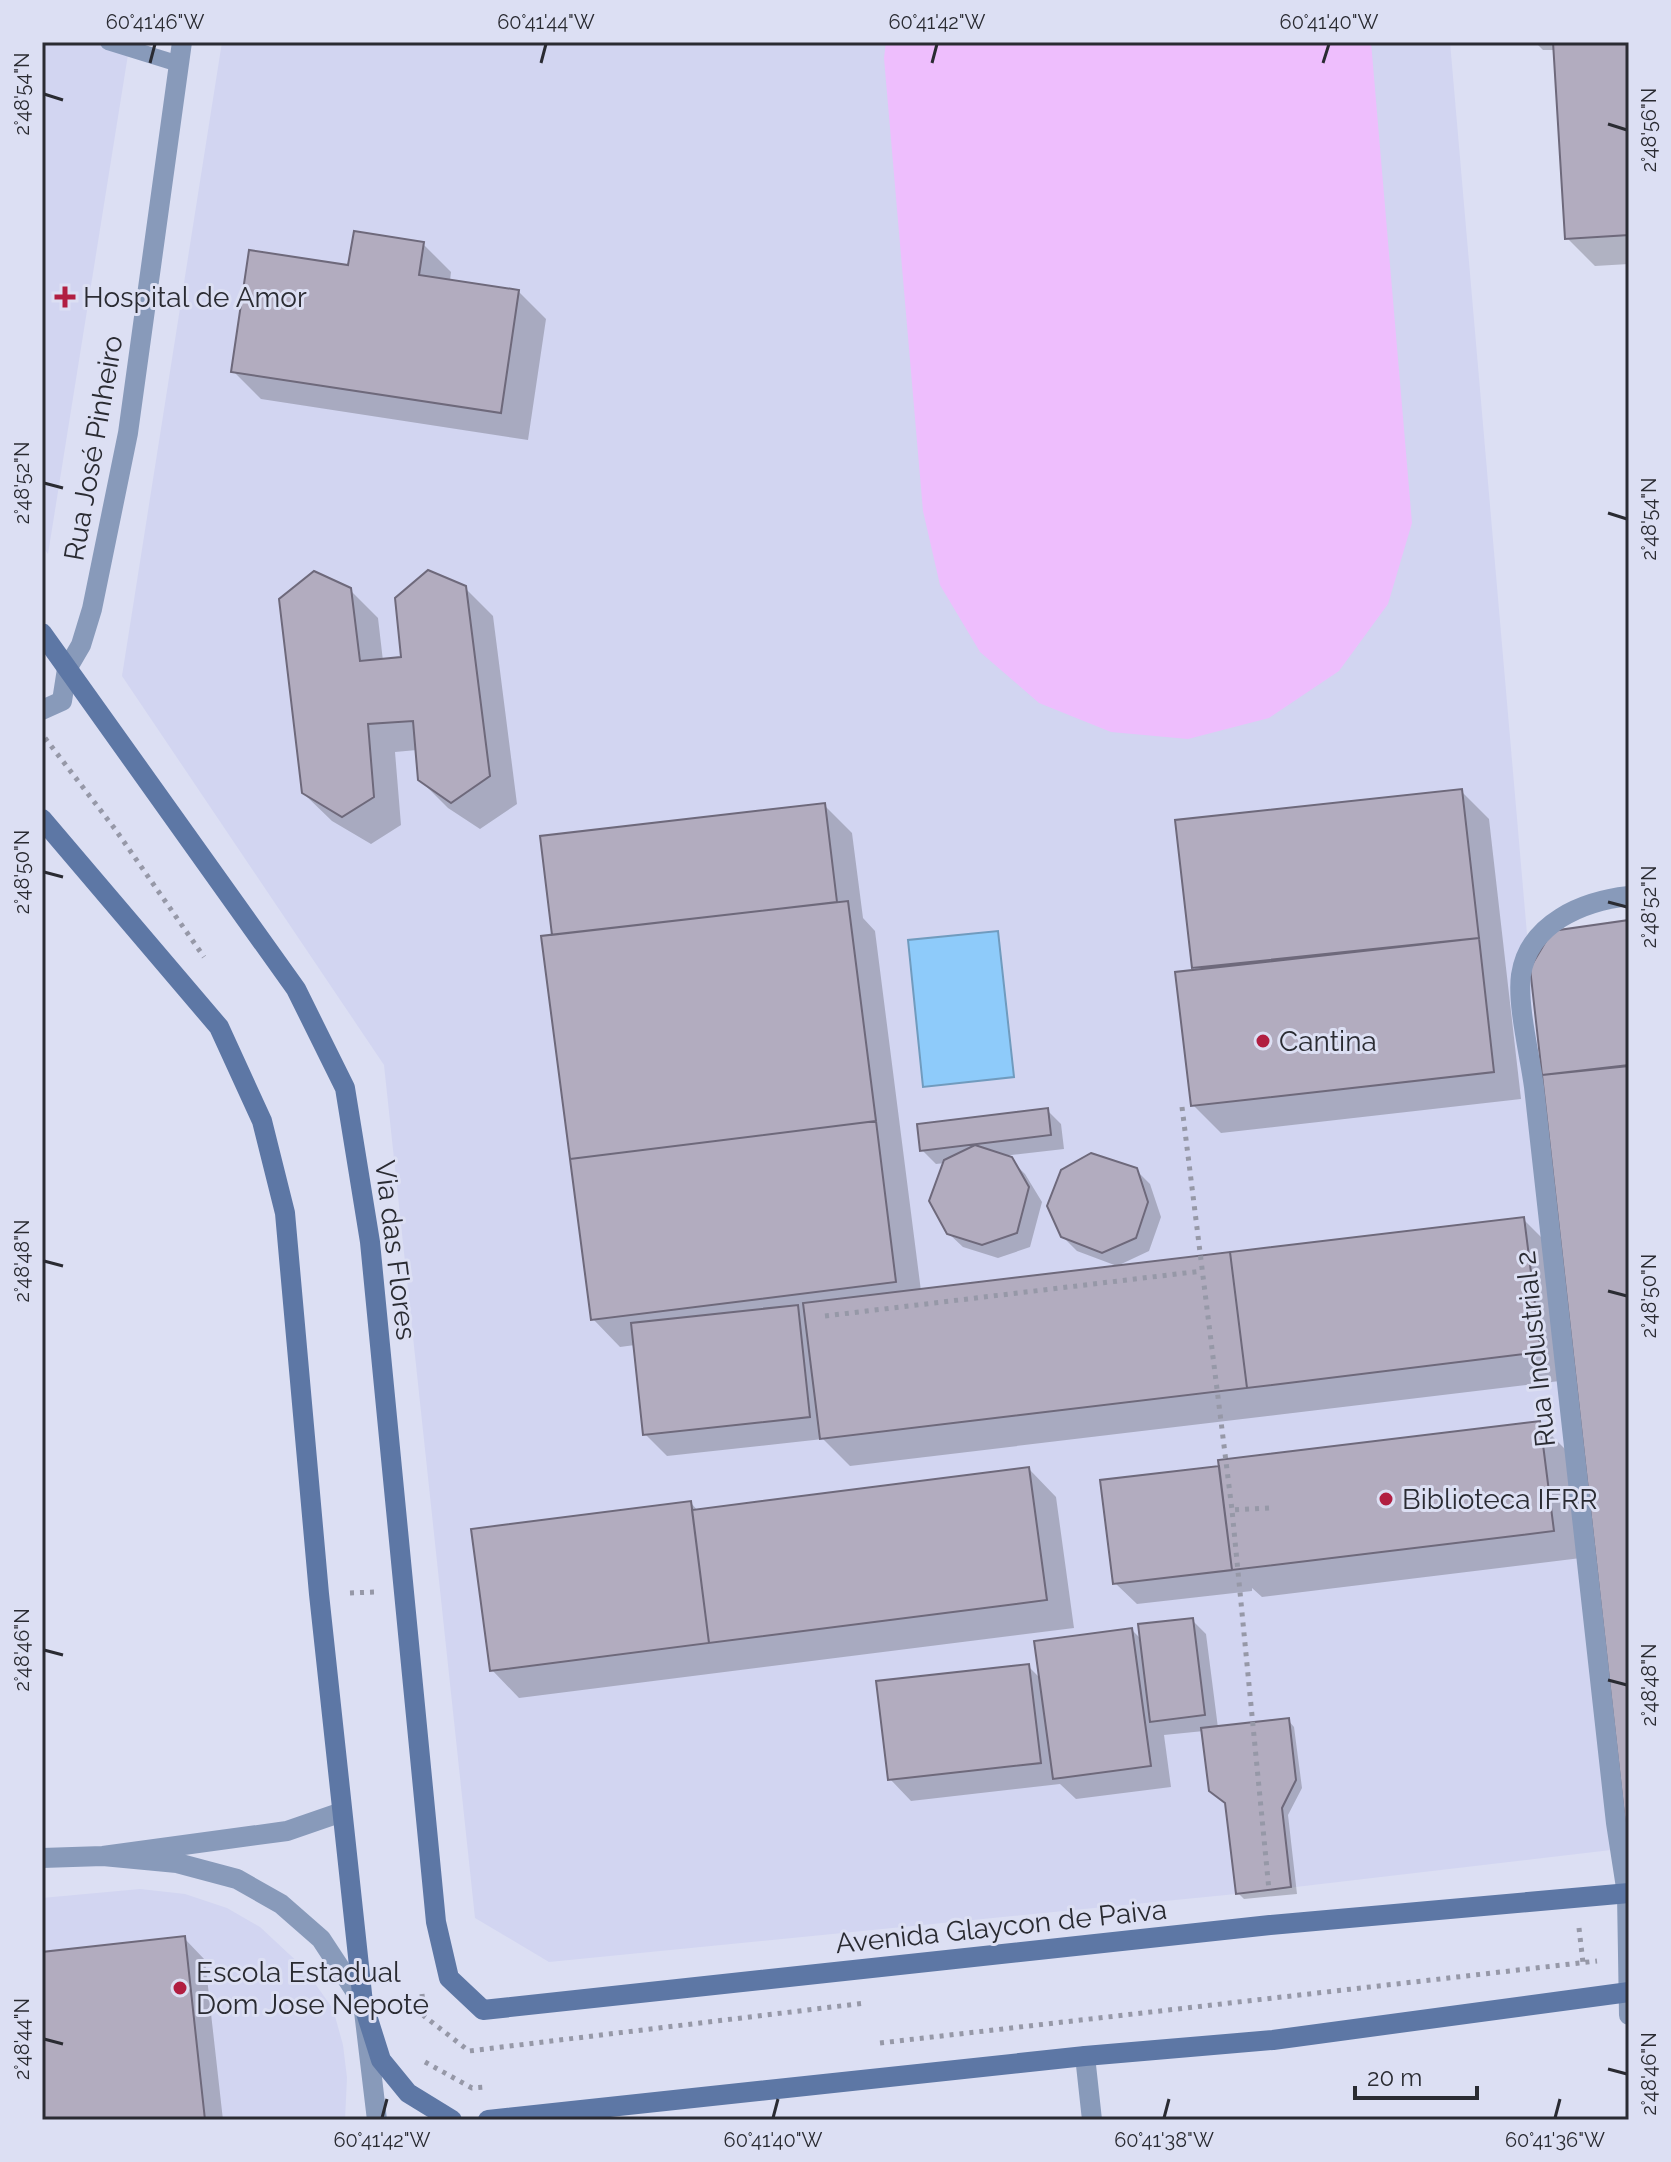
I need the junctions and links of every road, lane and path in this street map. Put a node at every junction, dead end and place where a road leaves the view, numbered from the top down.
1 (108, 42) edge
2 (182, 42) edge
3 (179, 64) junction
4 (42, 633) edge
5 (67, 669) junction
6 (42, 710) edge
7 (42, 819) edge
8 (1622, 896) edge
9 (1182, 1107) dead end
10 (1202, 1271) junction
11 (825, 1316) dead end
12 (1269, 1508) dead end
13 (1232, 1510) junction
14 (377, 1592) dead end
15 (345, 1593) dead end
16 (342, 1812) junction
17 (103, 1856) junction
18 (42, 1858) edge
19 (1269, 1890) dead end
20 (1628, 1894) edge
21 (1578, 1920) dead end
22 (436, 1922) joint
23 (1583, 1963) dead end
24 (1628, 1992) edge
25 (363, 2003) junction
26 (1629, 2015) edge
27 (1085, 2056) junction
28 (377, 2120) edge
29 (452, 2120) edge
30 (488, 2120) edge
31 (1092, 2120) edge

1 - 3 lane
2 - 3 street, Rua José Pinheiro
3 - 5 street, Rua José Pinheiro
4 - 5 main road, Via das Flores
5 - 6 street
5 - 22 main road, Via das Flores
7 - 16 main road
8 - 20 street, Rua Industrial 2
9 - 10 path
10 - 11 path
10 - 13 path
12 - 13 path
13 - 19 path
14 - 15 path
16 - 17 street
16 - 25 main road
17 - 18 street
17 - 25 street
20 - 22 main road, Avenida Glaycon de Paiva
20 - 24 street, Rua Industrial 2
21 - 23 path
24 - 26 street, Rua Industrial 2
24 - 27 main road
25 - 28 street
25 - 29 main road
27 - 30 main road
27 - 31 street

